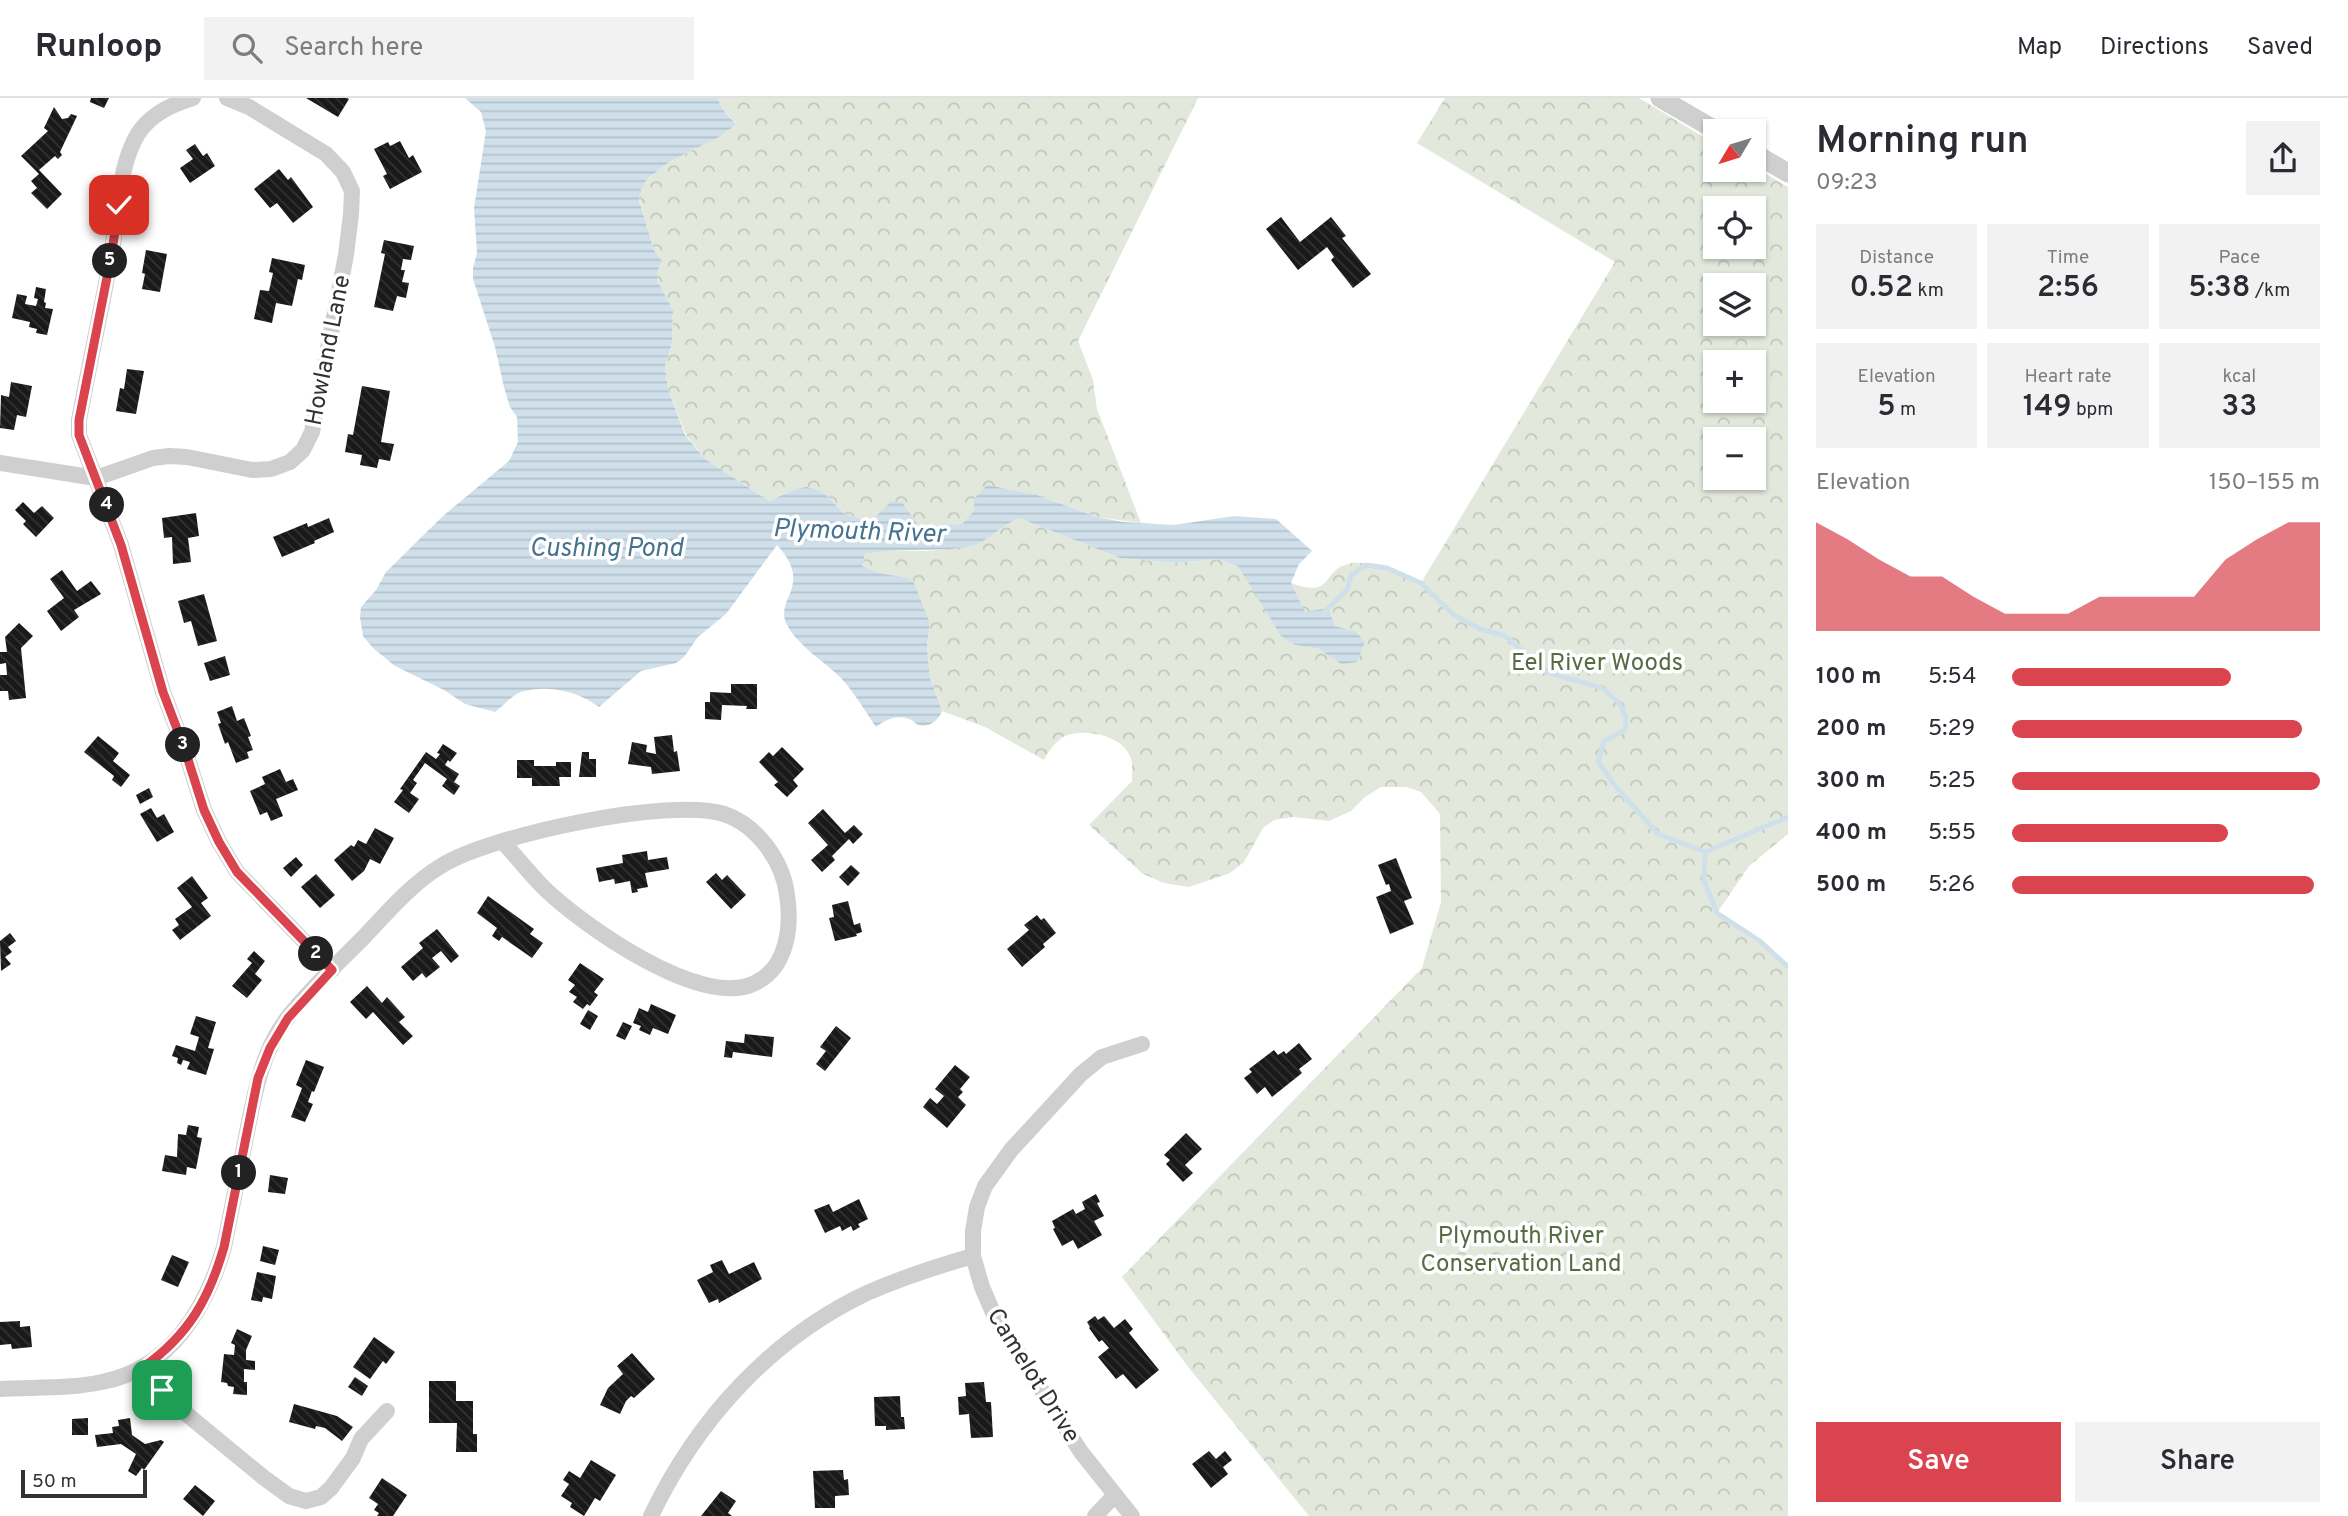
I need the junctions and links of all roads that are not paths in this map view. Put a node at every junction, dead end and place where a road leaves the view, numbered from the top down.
1 (193, 98) edge
2 (227, 98) edge
3 (1660, 98) edge
4 (1703, 123) edge
5 (1766, 160) edge
6 (1788, 173) edge
7 (0, 463) edge
8 (96, 478) junction
9 (502, 841) junction
10 (332, 970) junction
11 (1142, 1044) dead end
12 (973, 1256) junction
13 (145, 1366) junction
14 (0, 1389) edge
15 (387, 1411) dead end
16 (1115, 1495) junction
17 (650, 1516) edge
18 (1095, 1516) edge
19 (1132, 1516) edge

1 - 8 street
2 - 8 street, Howland Lane
3 - 4 street
5 - 6 street
7 - 8 street
8 - 10 street
9 - 9 street
9 - 10 street
10 - 13 street
11 - 12 street, Camelot Drive
12 - 16 street, Camelot Drive
12 - 17 street
13 - 14 street
13 - 15 street
16 - 18 street
16 - 19 street, Camelot Drive

